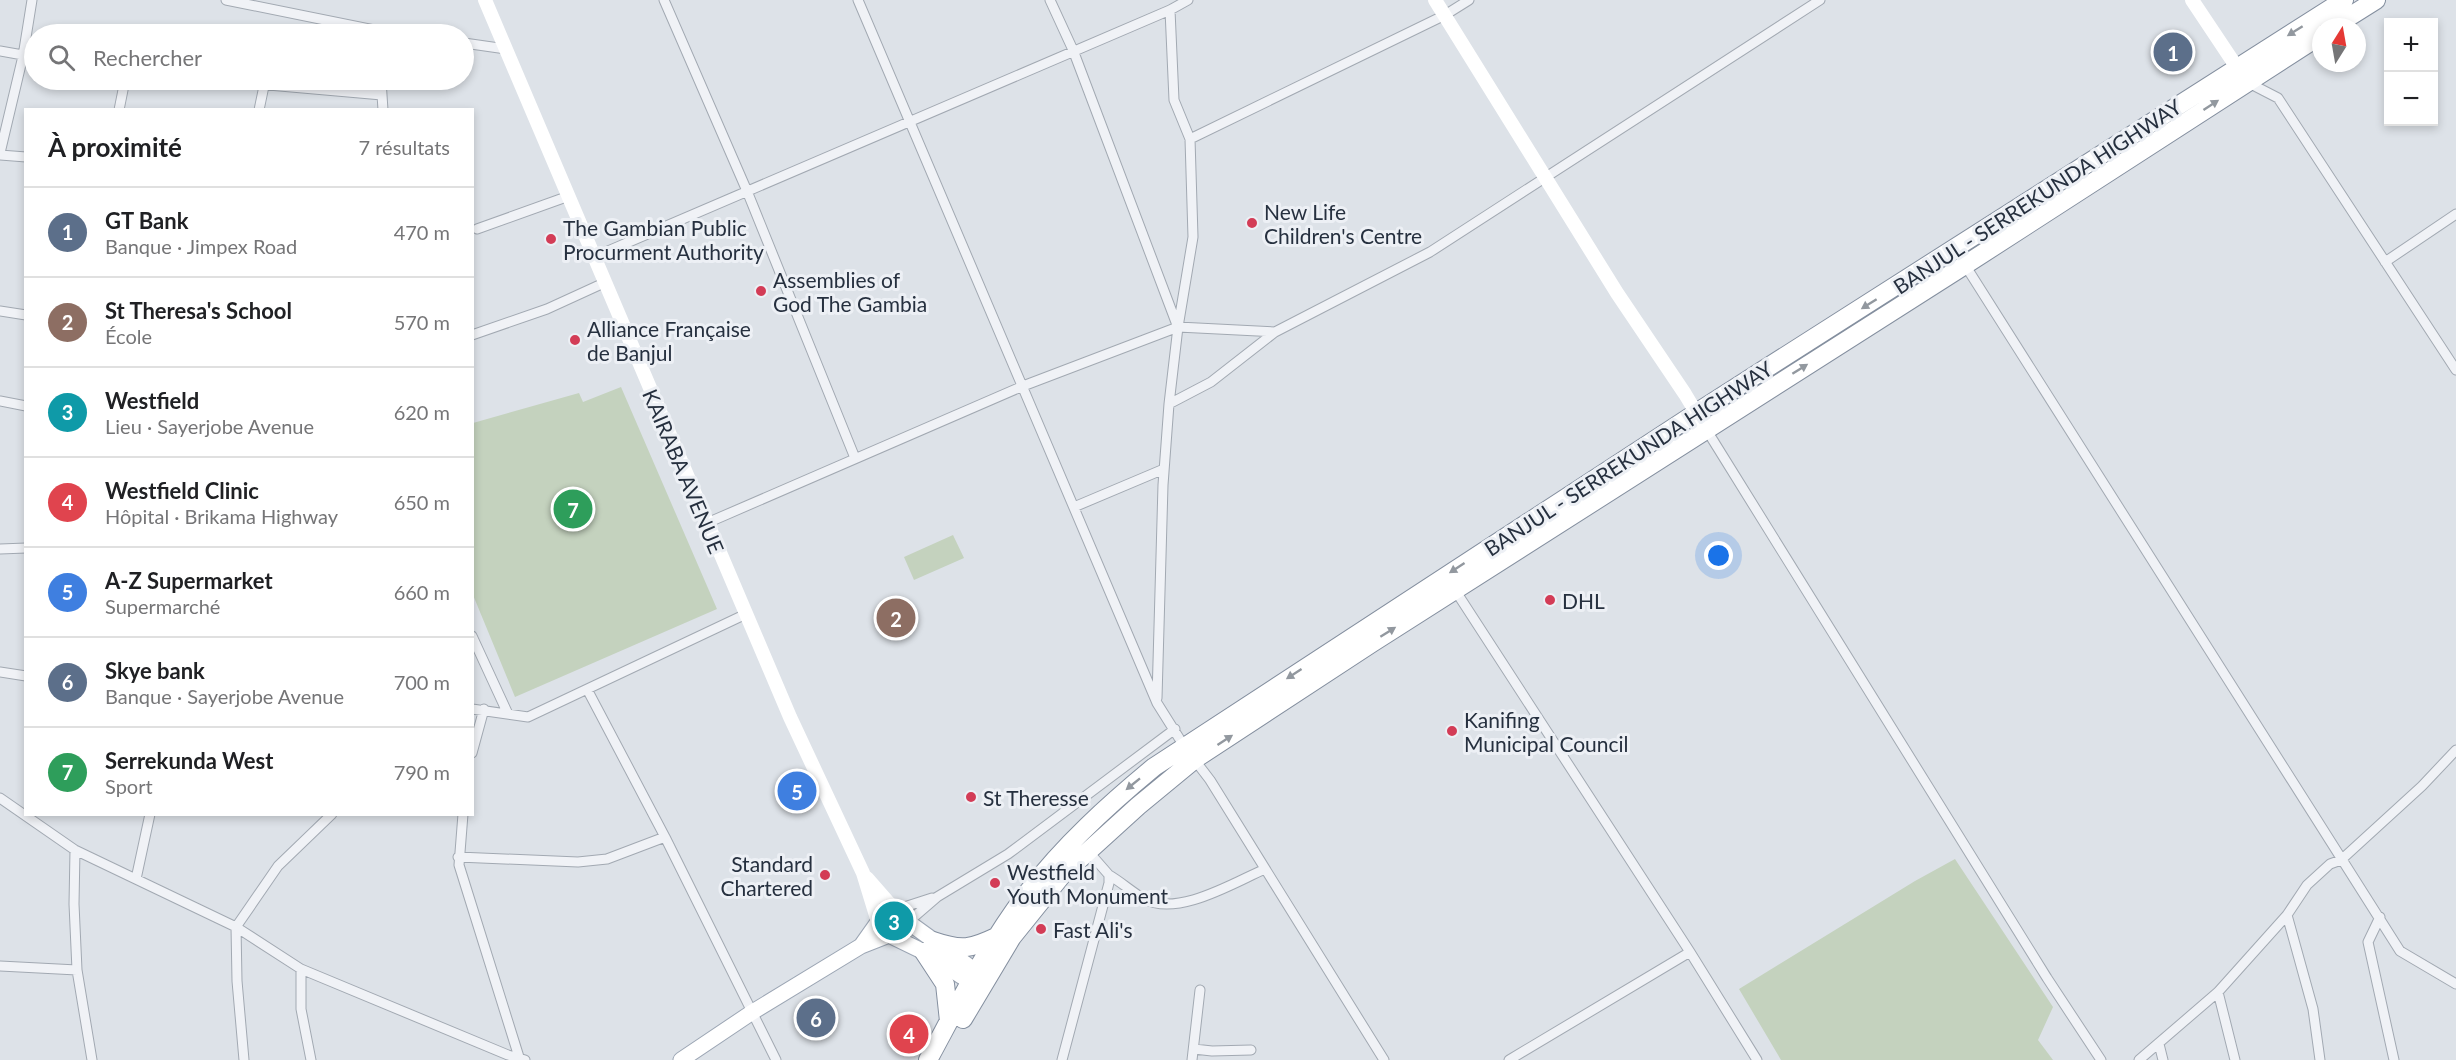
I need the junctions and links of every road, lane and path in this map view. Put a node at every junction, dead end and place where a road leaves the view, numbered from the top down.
1 (32, 0) edge
2 (226, 0) edge
3 (486, 0) edge
4 (664, 0) edge
5 (858, 0) edge
6 (1050, 0) edge
7 (1188, 0) edge
8 (1435, 0) edge
9 (1469, 0) edge
10 (1820, 0) edge
11 (2192, 0) edge
12 (2344, 0) edge
13 (2376, 0) edge
14 (1170, 10) junction
15 (1445, 15) junction
16 (2347, 18) edge
17 (28, 24) edge
18 (336, 24) edge
19 (2312, 40) edge
20 (474, 44) edge
21 (506, 49) junction
22 (24, 50) edge
23 (1073, 50) junction
24 (0, 51) edge
25 (23, 56) junction
26 (2242, 75) junction
27 (123, 90) edge
28 (263, 90) edge
29 (316, 90) edge
30 (382, 90) edge
31 (382, 95) junction
32 (119, 108) edge
33 (259, 108) edge
34 (383, 108) edge
35 (909, 123) junction
36 (1190, 139) junction
37 (0, 154) edge
38 (24, 157) edge
39 (1545, 176) junction
40 (747, 190) junction
41 (568, 196) junction
42 (2456, 214) edge
43 (477, 229) dead end
44 (594, 257) junction
45 (2385, 262) junction
46 (1965, 265) junction
47 (606, 282) junction
48 (0, 311) edge
49 (24, 315) edge
50 (1178, 327) junction
51 (1275, 332) junction
52 (474, 334) edge
53 (2456, 370) edge
54 (1023, 386) junction
55 (0, 401) edge
56 (1169, 404) junction
57 (24, 406) edge
58 (1701, 421) junction
59 (855, 458) junction
60 (1164, 469) junction
61 (1074, 507) junction
62 (707, 523) junction
63 (24, 548) edge
64 (0, 549) edge
65 (1455, 590) junction
66 (746, 614) junction
67 (474, 640) edge
68 (0, 672) edge
69 (24, 676) edge
70 (588, 691) junction
71 (1157, 703) junction
72 (474, 709) edge
73 (484, 709) junction
74 (508, 714) junction
75 (1175, 729) junction
76 (474, 746) edge
77 (2456, 750) edge
78 (1190, 753) junction
79 (0, 798) edge
80 (24, 815) edge
81 (26, 816) edge
82 (150, 816) edge
83 (330, 816) edge
84 (463, 816) edge
85 (665, 837) junction
86 (75, 850) junction
87 (1088, 851) junction
88 (458, 857) junction
89 (2341, 860) junction
90 (1265, 869) junction
91 (862, 873) junction
92 (1109, 875) junction
93 (136, 879) junction
94 (937, 897) junction
95 (896, 910) junction
96 (2287, 915) junction
97 (2380, 917) junction
98 (878, 922) junction
99 (908, 922) junction
100 (236, 927) junction
101 (889, 934) junction
102 (998, 936) junction
103 (861, 946) junction
104 (929, 947) junction
105 (1690, 952) junction
106 (0, 966) edge
107 (301, 969) junction
108 (78, 970) junction
109 (978, 980) junction
110 (2456, 984) edge
111 (1200, 990) dead end
112 (2218, 992) junction
113 (752, 1013) junction
114 (949, 1021) junction
115 (2159, 1044) junction
116 (1194, 1049) junction
117 (1251, 1050) dead end
118 (515, 1058) edge
119 (92, 1060) edge
120 (244, 1060) edge
121 (310, 1060) edge
122 (681, 1060) edge
123 (776, 1060) edge
124 (928, 1060) edge
125 (940, 1060) edge
126 (1062, 1060) edge
127 (1192, 1060) edge
128 (1384, 1060) edge
129 (1509, 1060) edge
130 (1757, 1060) edge
131 (2100, 1060) edge
132 (2139, 1060) edge
133 (2163, 1060) edge
134 (2235, 1060) edge
135 (2320, 1060) edge
136 (2394, 1060) edge

1 - 17 street
2 - 18 street
3 - 21 street, KAIRABA AVENUE
4 - 40 street
5 - 35 street
6 - 23 street
7 - 14 street
8 - 15 street
9 - 15 street
10 - 39 street
11 - 26 street
12 -> 26 highway, BANJUL - SERREKUNDA HIGHWAY
13 - 16 highway
14 - 23 street
14 - 36 street
15 - 36 street
15 - 39 street
19 - 26 highway, BANJUL - SERREKUNDA HIGHWAY
20 - 21 street
21 - 41 street, KAIRABA AVENUE
22 - 25 street
23 - 35 street
23 - 50 street
24 - 25 street
25 - 37 street
26 - 45 street
46 -> 26 highway, BANJUL - SERREKUNDA HIGHWAY
26 -> 58 highway, BANJUL - SERREKUNDA HIGHWAY
27 - 32 street
28 - 33 street
29 - 31 street
30 - 31 street
31 - 34 street
35 - 40 street
35 - 54 street
36 - 50 street
37 - 38 street
39 - 51 street
39 - 58 street
40 - 44 street
40 - 59 street
41 - 43 street
41 - 44 street, KAIRABA AVENUE
42 - 45 street
44 - 47 street, KAIRABA AVENUE
45 - 53 street
58 -> 46 highway, BANJUL - SERREKUNDA HIGHWAY
46 - 89 street
47 - 52 street
47 - 62 street, KAIRABA AVENUE
48 - 49 street
50 - 51 street
50 - 54 street
50 - 56 street
51 - 56 street
54 - 59 street
54 - 61 street
55 - 57 street
56 - 60 street
58 - 65 highway, BANJUL - SERREKUNDA HIGHWAY
58 -> 78 highway, BANJUL - SERREKUNDA HIGHWAY
58 - 131 street
59 - 62 street
60 - 61 street
60 - 71 street
61 - 71 street
62 - 66 street, KAIRABA AVENUE
63 - 64 street
78 -> 65 highway, BANJUL - SERREKUNDA HIGHWAY
65 - 105 street
66 - 70 street
66 - 91 street, KAIRABA AVENUE
67 - 74 street
68 - 69 street
70 - 74 street
70 - 85 street
71 - 75 street
72 - 73 street
73 - 74 street
73 - 76 street
75 - 78 street
75 - 94 street
77 - 89 street
78 - 87 highway, BANJUL - SERREKUNDA HIGHWAY
78 - 90 street
78 -> 102 highway, BANJUL - SERREKUNDA HIGHWAY
79 - 80 street
81 - 86 street
82 - 93 street
83 - 100 street
84 - 88 street
85 - 88 street
85 - 113 street
86 - 93 street
86 - 108 street
87 - 92 street
87 - 109 highway, BANJUL - SERREKUNDA HIGHWAY
88 - 118 street
89 - 96 street
89 - 97 street
90 - 92 street
90 - 128 street
91 - 95 street, KAIRABA AVENUE
91 - 98 street, KAIRABA AVENUE
92 - 126 street
93 - 100 street
94 - 95 street
94 - 99 street
95 - 98 main road
95 - 99 main road, KAIRABA AVENUE
96 - 112 street
96 - 135 street
97 - 110 street
97 - 136 street
98 - 101 main road, KAIRABA AVENUE
98 - 103 main road
99 - 101 main road
99 - 104 main road, KAIRABA AVENUE
100 - 107 street
100 - 120 street
101 - 103 main road
101 - 104 main road, KAIRABA AVENUE
102 - 104 highway
102 - 109 highway, BANJUL - SERREKUNDA HIGHWAY
103 - 113 main road
104 - 109 main road, KAIRABA AVENUE
104 - 114 highway
105 - 129 street
105 - 130 street
106 - 108 street
107 - 118 street
107 - 121 street
108 - 119 street
109 - 114 highway
109 - 125 highway
111 - 116 street
112 - 115 street
112 - 134 street
113 - 122 main road
113 - 123 street
114 - 124 highway
115 - 132 street
115 - 133 street
116 - 117 street
116 - 127 street

